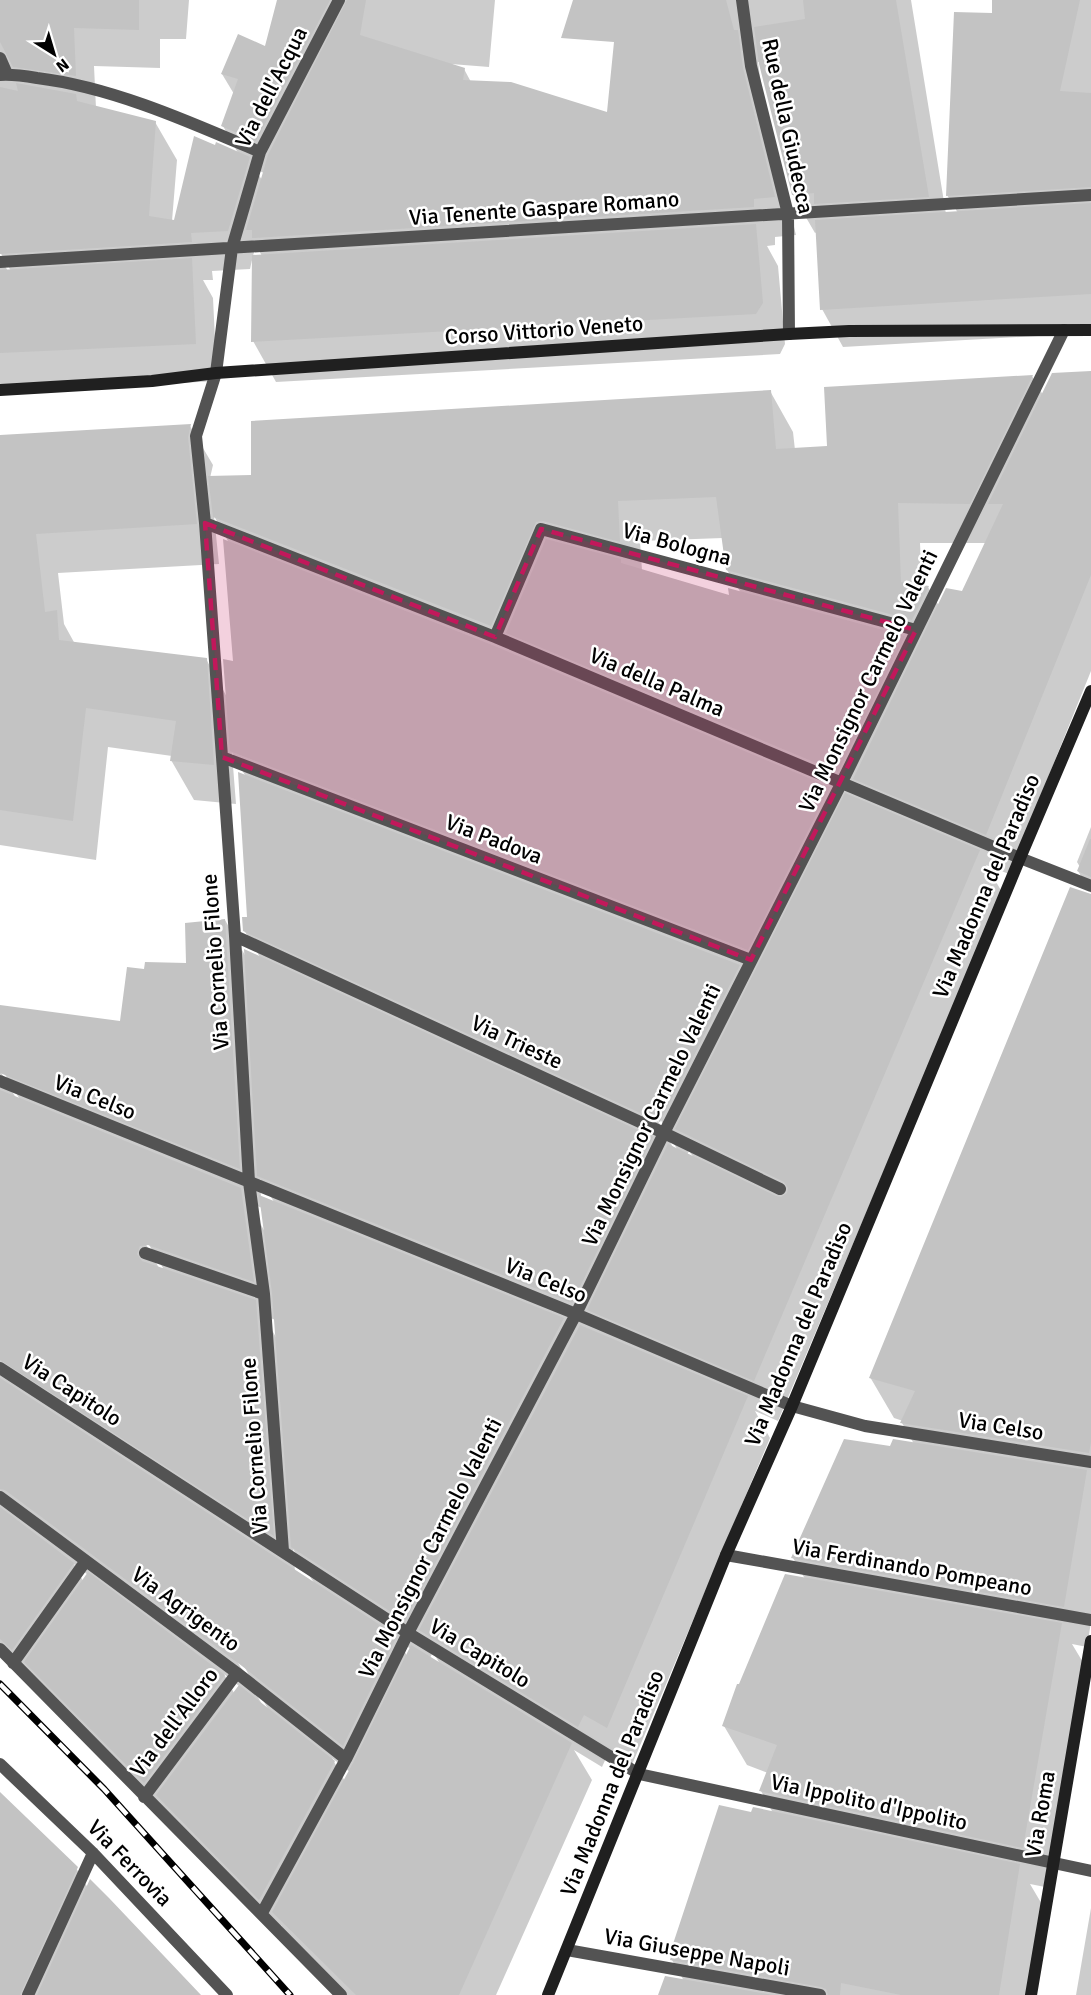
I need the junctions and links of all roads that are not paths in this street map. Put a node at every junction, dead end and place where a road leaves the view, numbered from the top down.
1 (339, 0) edge
2 (742, 0) edge
3 (0, 58) edge
4 (4, 75) edge
5 (260, 152) junction
6 (1091, 195) edge
7 (788, 214) junction
8 (232, 248) junction
9 (0, 262) edge
10 (1064, 330) junction
11 (1091, 330) edge
12 (789, 334) junction
13 (216, 373) junction
14 (0, 390) edge
15 (206, 523) junction
16 (916, 630) junction
17 (495, 637) junction
18 (1091, 691) edge
19 (222, 757) junction
20 (842, 782) junction
21 (1020, 858) junction
22 (1091, 886) edge
23 (235, 936) junction
24 (751, 960) junction
25 (0, 1081) edge
26 (664, 1133) junction
27 (249, 1182) junction
28 (780, 1189) dead end
29 (145, 1253) dead end
30 (264, 1294) junction
31 (576, 1314) junction
32 (0, 1368) edge
33 (792, 1406) junction
34 (1091, 1462) edge
35 (0, 1497) edge
36 (283, 1551) junction
37 (726, 1555) junction
38 (85, 1562) junction
39 (1091, 1620) edge
40 (408, 1634) junction
41 (1091, 1641) edge
42 (0, 1649) edge
43 (13, 1663) junction
44 (237, 1672) junction
45 (346, 1758) junction
46 (0, 1764) edge
47 (639, 1774) junction
48 (144, 1797) junction
49 (93, 1853) junction
50 (1053, 1862) junction
51 (1091, 1870) edge
52 (262, 1913) junction
53 (567, 1950) junction
54 (28, 1995) edge
55 (227, 1995) edge
56 (341, 1995) edge
57 (548, 1995) edge
58 (820, 1995) edge
59 (1031, 1995) edge

1 - 5 street, Via dell'Acqua
2 - 7 street, Rue della Giudecca
3 - 4 street
4 - 5 street
5 - 8 street, Via dell'Acqua
6 - 7 street, Via Tenente Gaspare Romano
7 - 8 street, Via Tenente Gaspare Romano
7 - 12 street, Rue della Giudecca
8 - 9 street, Via Tenente Gaspare Romano
8 - 13 street, Via dell'Acqua
10 - 11 main road, Corso Vittorio Veneto
10 - 12 main road, Corso Vittorio Veneto
10 - 16 street, Via Monsignor Carmelo Valenti
12 - 13 main road, Corso Vittorio Veneto
13 - 14 main road, Corso Vittorio Veneto
13 - 15 street, Via Cornelio Filone
15 - 17 street, Via della Palma
15 - 19 street, Via Cornelio Filone
16 - 17 street, Via Bologna
16 - 20 street, Via Monsignor Carmelo Valenti
17 - 20 street, Via della Palma
18 - 21 main road, Via Madonna del Paradiso
19 - 23 street, Via Cornelio Filone
19 - 24 street, Via Padova
20 - 21 street, Via della Palma
20 - 24 street, Via Monsignor Carmelo Valenti
21 - 22 street, Via della Palma
21 - 33 main road, Via Madonna del Paradiso
23 - 26 street, Via Trieste
23 - 27 street, Via Cornelio Filone
24 - 26 street, Via Monsignor Carmelo Valenti
25 - 27 street, Via Celso
26 - 28 street, Via Trieste
26 - 31 street, Via Monsignor Carmelo Valenti
27 - 30 street, Via Cornelio Filone
27 - 31 street, Via Celso
29 - 30 street
30 - 36 street, Via Cornelio Filone
31 - 33 street, Via Celso
31 - 40 street, Via Monsignor Carmelo Valenti
32 - 36 street, Via Capitolo
33 - 34 street, Via Celso
33 - 37 main road, Via Madonna del Paradiso
35 - 38 street, Via Agrigento
36 - 40 street, Via Capitolo
37 - 39 street, Via Ferdinando Pompeano
37 - 47 main road, Via Madonna del Paradiso
38 - 43 street
38 - 44 street, Via Agrigento
40 - 45 street, Via Monsignor Carmelo Valenti
40 - 47 street, Via Capitolo
41 - 50 main road, Via Roma
42 - 43 street
43 - 48 street
44 - 45 street, Via Agrigento
44 - 48 street, Via dell'Alloro
45 - 52 street, Via Monsignor Carmelo Valenti
46 - 49 street, Via Ferrovia
47 - 50 street, Via Ippolito d'Ippolito
47 - 53 main road, Via Madonna del Paradiso
48 - 52 street
49 - 54 street
49 - 55 street, Via Ferrovia
50 - 51 street, Via Ippolito d'Ippolito
50 - 59 main road, Via Roma
52 - 56 street
53 - 57 main road, Via Madonna del Paradiso
53 - 58 street, Via Giuseppe Napoli

